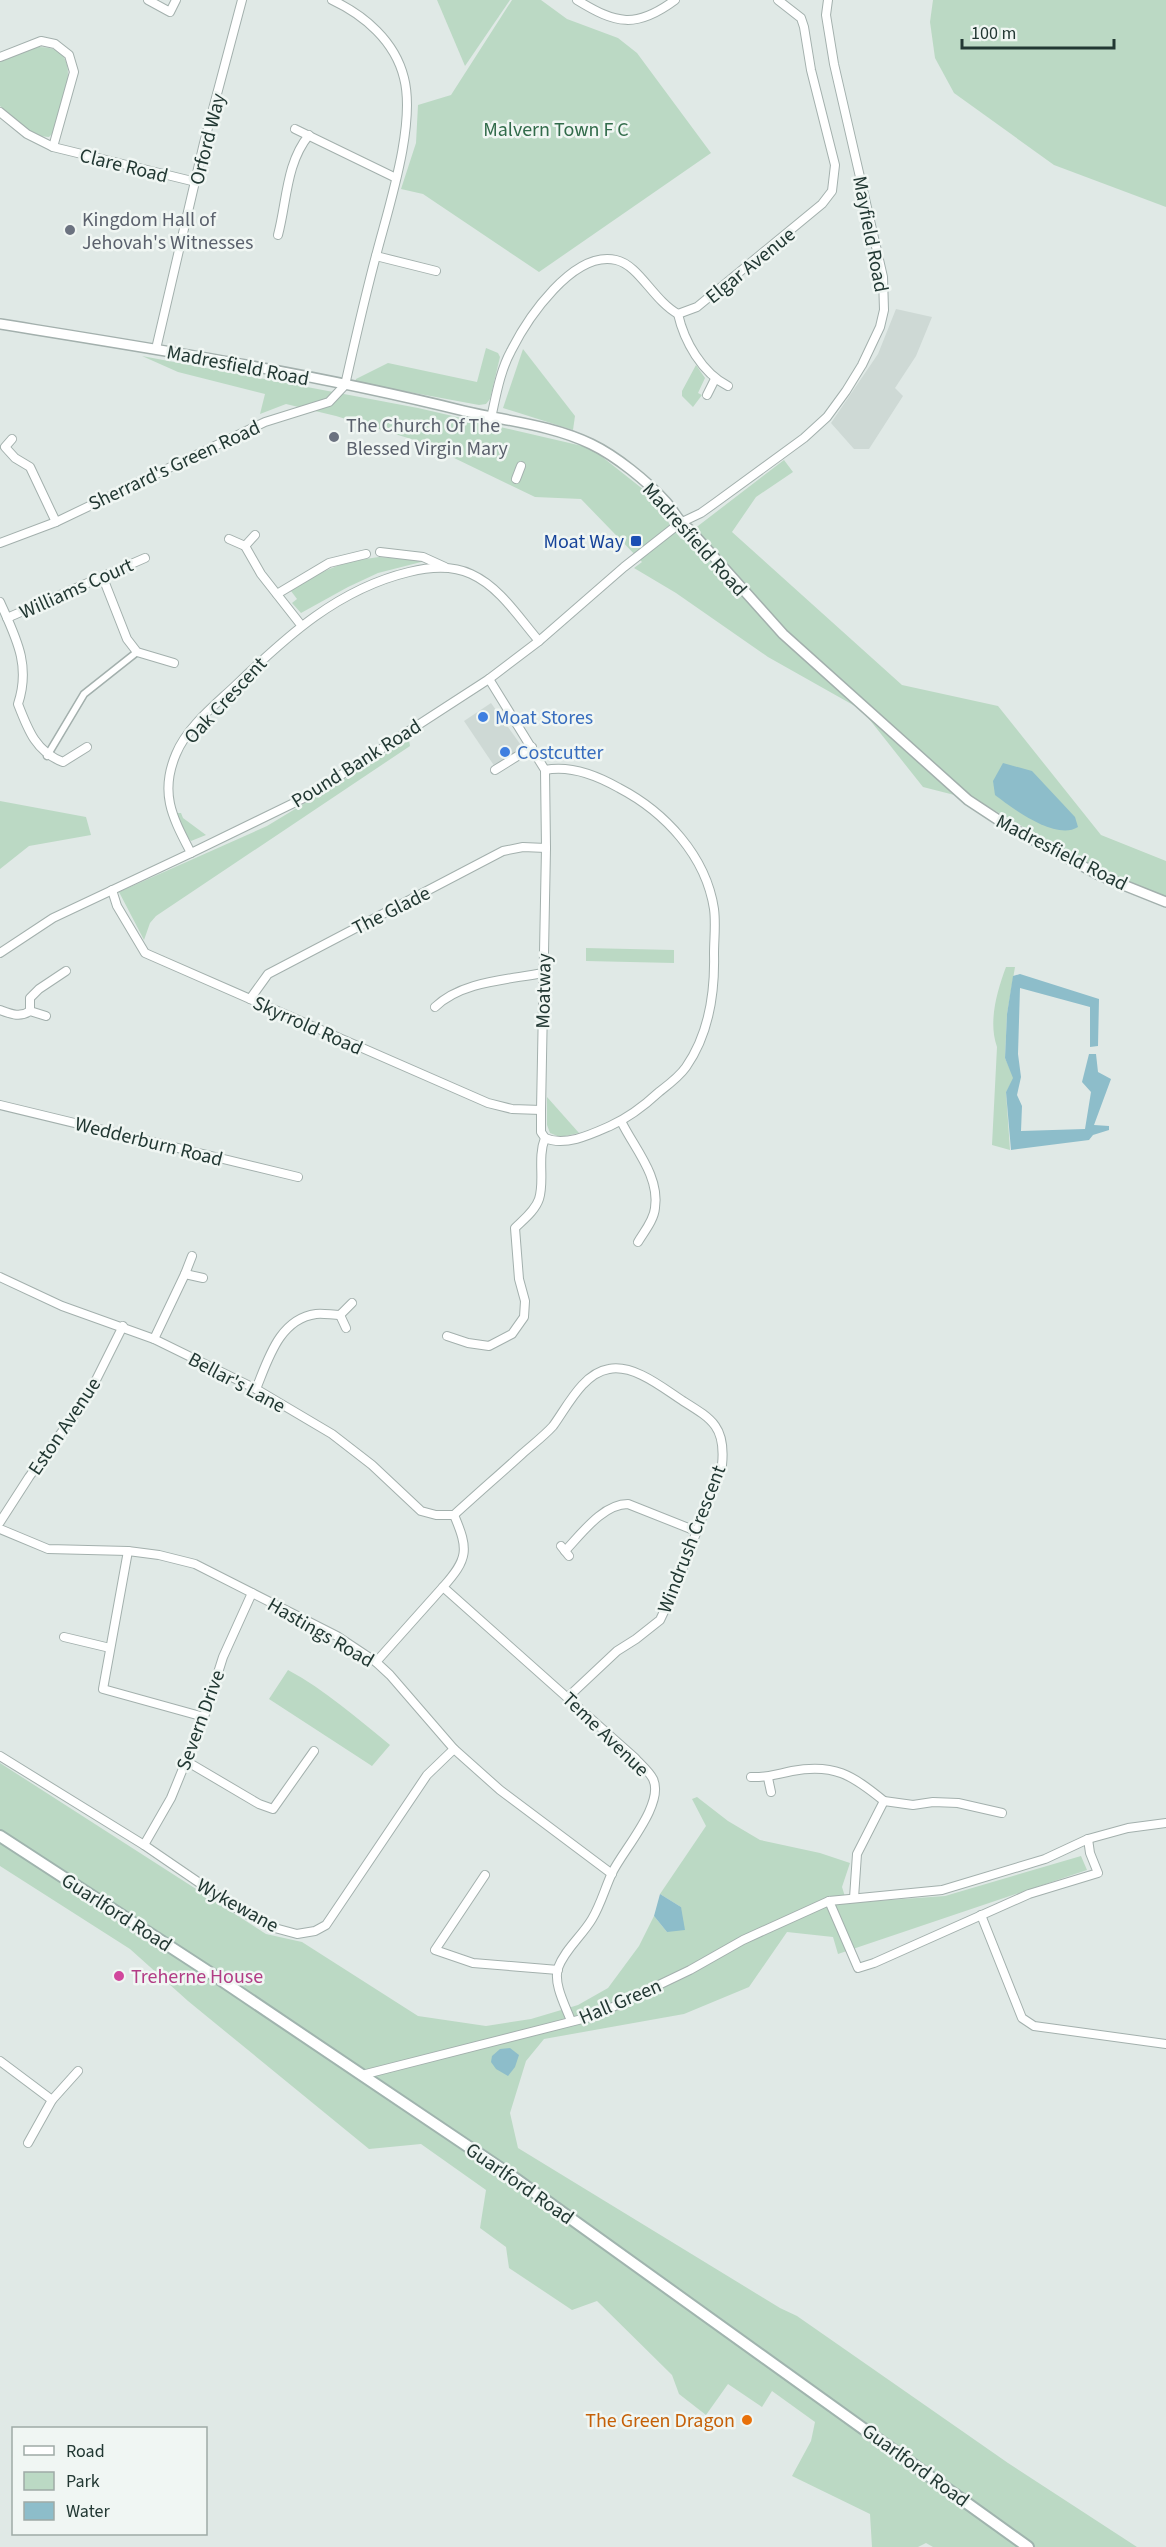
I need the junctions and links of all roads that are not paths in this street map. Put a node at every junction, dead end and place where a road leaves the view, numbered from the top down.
1 (147, 0) edge
2 (176, 0) edge
3 (242, 0) edge
4 (332, 0) edge
5 (577, 0) edge
6 (675, 0) edge
7 (778, 0) edge
8 (828, 0) edge
9 (0, 57) edge
10 (0, 112) edge
11 (295, 129) dead end
12 (309, 135) junction
13 (53, 147) junction
14 (396, 178) junction
15 (196, 182) junction
16 (278, 235) dead end
17 (376, 256) junction
18 (436, 271) dead end
19 (678, 314) junction
20 (0, 324) edge
21 (156, 349) junction
22 (715, 380) junction
23 (345, 385) junction
24 (728, 386) dead end
25 (707, 395) dead end
26 (491, 418) junction
27 (12, 439) dead end
28 (521, 466) dead end
29 (516, 478) dead end
30 (56, 522) junction
31 (680, 523) junction
32 (255, 535) dead end
33 (229, 539) dead end
34 (0, 543) edge
35 (245, 546) junction
36 (380, 552) dead end
37 (366, 554) dead end
38 (145, 558) dead end
39 (446, 568) junction
40 (103, 578) junction
41 (277, 594) junction
42 (0, 602) edge
43 (7, 618) junction
44 (301, 625) junction
45 (539, 641) junction
46 (137, 652) junction
47 (174, 663) dead end
48 (489, 679) junction
49 (87, 747) dead end
50 (532, 747) junction
51 (47, 756) junction
52 (495, 770) dead end
53 (545, 770) junction
54 (546, 848) junction
55 (191, 853) junction
56 (112, 890) junction
57 (1166, 902) edge
58 (0, 953) edge
59 (66, 971) dead end
60 (543, 973) junction
61 (250, 999) junction
62 (435, 1007) dead end
63 (0, 1010) edge
64 (30, 1011) junction
65 (46, 1016) dead end
66 (0, 1105) edge
67 (541, 1110) junction
68 (621, 1121) junction
69 (545, 1138) junction
70 (298, 1177) dead end
71 (638, 1242) dead end
72 (192, 1256) dead end
73 (185, 1274) junction
74 (0, 1276) edge
75 (203, 1278) dead end
76 (352, 1303) dead end
77 (340, 1315) junction
78 (123, 1326) junction
79 (346, 1328) dead end
80 (447, 1336) dead end
81 (154, 1339) junction
82 (256, 1389) junction
83 (454, 1515) junction
84 (0, 1522) edge
85 (0, 1529) edge
86 (696, 1531) junction
87 (128, 1551) junction
88 (565, 1551) dead end
89 (443, 1587) junction
90 (252, 1593) junction
91 (64, 1637) dead end
92 (110, 1648) junction
93 (376, 1662) junction
94 (568, 1697) junction
95 (204, 1717) junction
96 (454, 1749) junction
97 (314, 1751) dead end
98 (0, 1756) edge
99 (186, 1761) junction
100 (750, 1777) dead end
101 (768, 1778) junction
102 (771, 1792) dead end
103 (884, 1801) junction
104 (1002, 1813) dead end
105 (1166, 1823) edge
106 (0, 1836) edge
107 (1088, 1839) junction
108 (144, 1845) junction
109 (612, 1874) junction
110 (485, 1875) dead end
111 (855, 1898) junction
112 (829, 1901) junction
113 (981, 1915) junction
114 (558, 1970) junction
115 (571, 2021) junction
116 (1166, 2044) edge
117 (0, 2061) edge
118 (78, 2071) dead end
119 (362, 2075) junction
120 (52, 2100) junction
121 (28, 2143) dead end
122 (1028, 2547) edge

1 - 2 street
3 - 15 street, Orford Way
4 - 14 street
5 - 6 street
7 - 19 street, Elgar Avenue
8 - 31 street, Mayfield Road
9 - 13 street, Clare Road
10 - 13 street, Clare Road
11 - 12 street
12 - 14 street
12 - 16 street
13 - 15 street, Clare Road
14 - 17 street
15 - 21 street, Orford Way
17 - 18 street
17 - 23 street
19 - 22 street
19 - 26 street
20 - 21 street, Madresfield Road
21 - 23 street, Madresfield Road
22 - 24 street
22 - 25 street
23 - 26 street, Madresfield Road
23 - 30 street, Sherrard's Green Road
26 - 31 street, Madresfield Road
27 - 30 street
28 - 29 street
30 - 34 street, Sherrard's Green Road
31 - 45 street, Pound Bank Road
31 - 57 street, Madresfield Road
32 - 35 street
33 - 35 street
35 - 41 street
36 - 39 street, Oak Crescent
37 - 41 street
38 - 40 street, Williams Court
39 - 44 street, Oak Crescent
39 - 45 street, Oak Crescent
40 - 43 street, Williams Court
40 - 46 street
41 - 44 street
42 - 43 street
43 - 51 street
44 - 55 street, Oak Crescent
45 - 48 street, Pound Bank Road
46 - 47 street
46 - 51 street
48 - 50 street, Moatway
48 - 55 street, Pound Bank Road
49 - 51 street
50 - 52 street
50 - 53 street, Moatway
53 - 54 street, Moatway
53 - 68 street
54 - 60 street, Moatway
54 - 61 street, The Glade
55 - 56 street, Pound Bank Road
56 - 58 street, Pound Bank Road
56 - 61 street, Skyrrold Road
59 - 64 street
60 - 62 street
60 - 67 street, Moatway
61 - 67 street, Skyrrold Road
63 - 64 street
64 - 65 street
66 - 70 street, Wedderburn Road
67 - 69 street, Moatway
68 - 69 street
68 - 71 street
69 - 80 street, Moatway
72 - 73 street
73 - 75 street
73 - 81 street
74 - 78 street, Bellar's Lane
76 - 77 street
77 - 79 street
77 - 82 street
78 - 81 street, Bellar's Lane
78 - 84 street, Eston Avenue
81 - 82 street, Bellar's Lane
82 - 83 street, Bellar's Lane
83 - 86 street, Windrush Crescent
83 - 89 street
85 - 87 street, Hastings Road
86 - 88 street
86 - 94 street, Windrush Crescent
87 - 90 street, Hastings Road
87 - 92 street
89 - 93 street
89 - 94 street, Teme Avenue
90 - 93 street, Hastings Road
90 - 95 street, Severn Drive
91 - 92 street
92 - 95 street
93 - 96 street, Hastings Road
94 - 109 street, Teme Avenue
95 - 99 street, Severn Drive
96 - 108 street, Wykewane
96 - 109 street, Hastings Road
97 - 99 street
98 - 108 street, Wykewane
99 - 108 street, Severn Drive
100 - 101 street
101 - 102 street
101 - 103 street
103 - 104 street
103 - 111 street
105 - 107 street, Hall Green
106 - 119 main road, Guarlford Road
107 - 111 street, Hall Green
107 - 113 street
109 - 114 street, Teme Avenue
110 - 114 street
111 - 112 street, Hall Green
112 - 113 street
112 - 115 street, Hall Green
113 - 116 street
114 - 115 street
115 - 119 street, Hall Green
117 - 120 street
118 - 120 street
119 - 122 main road, Guarlford Road
120 - 121 street

